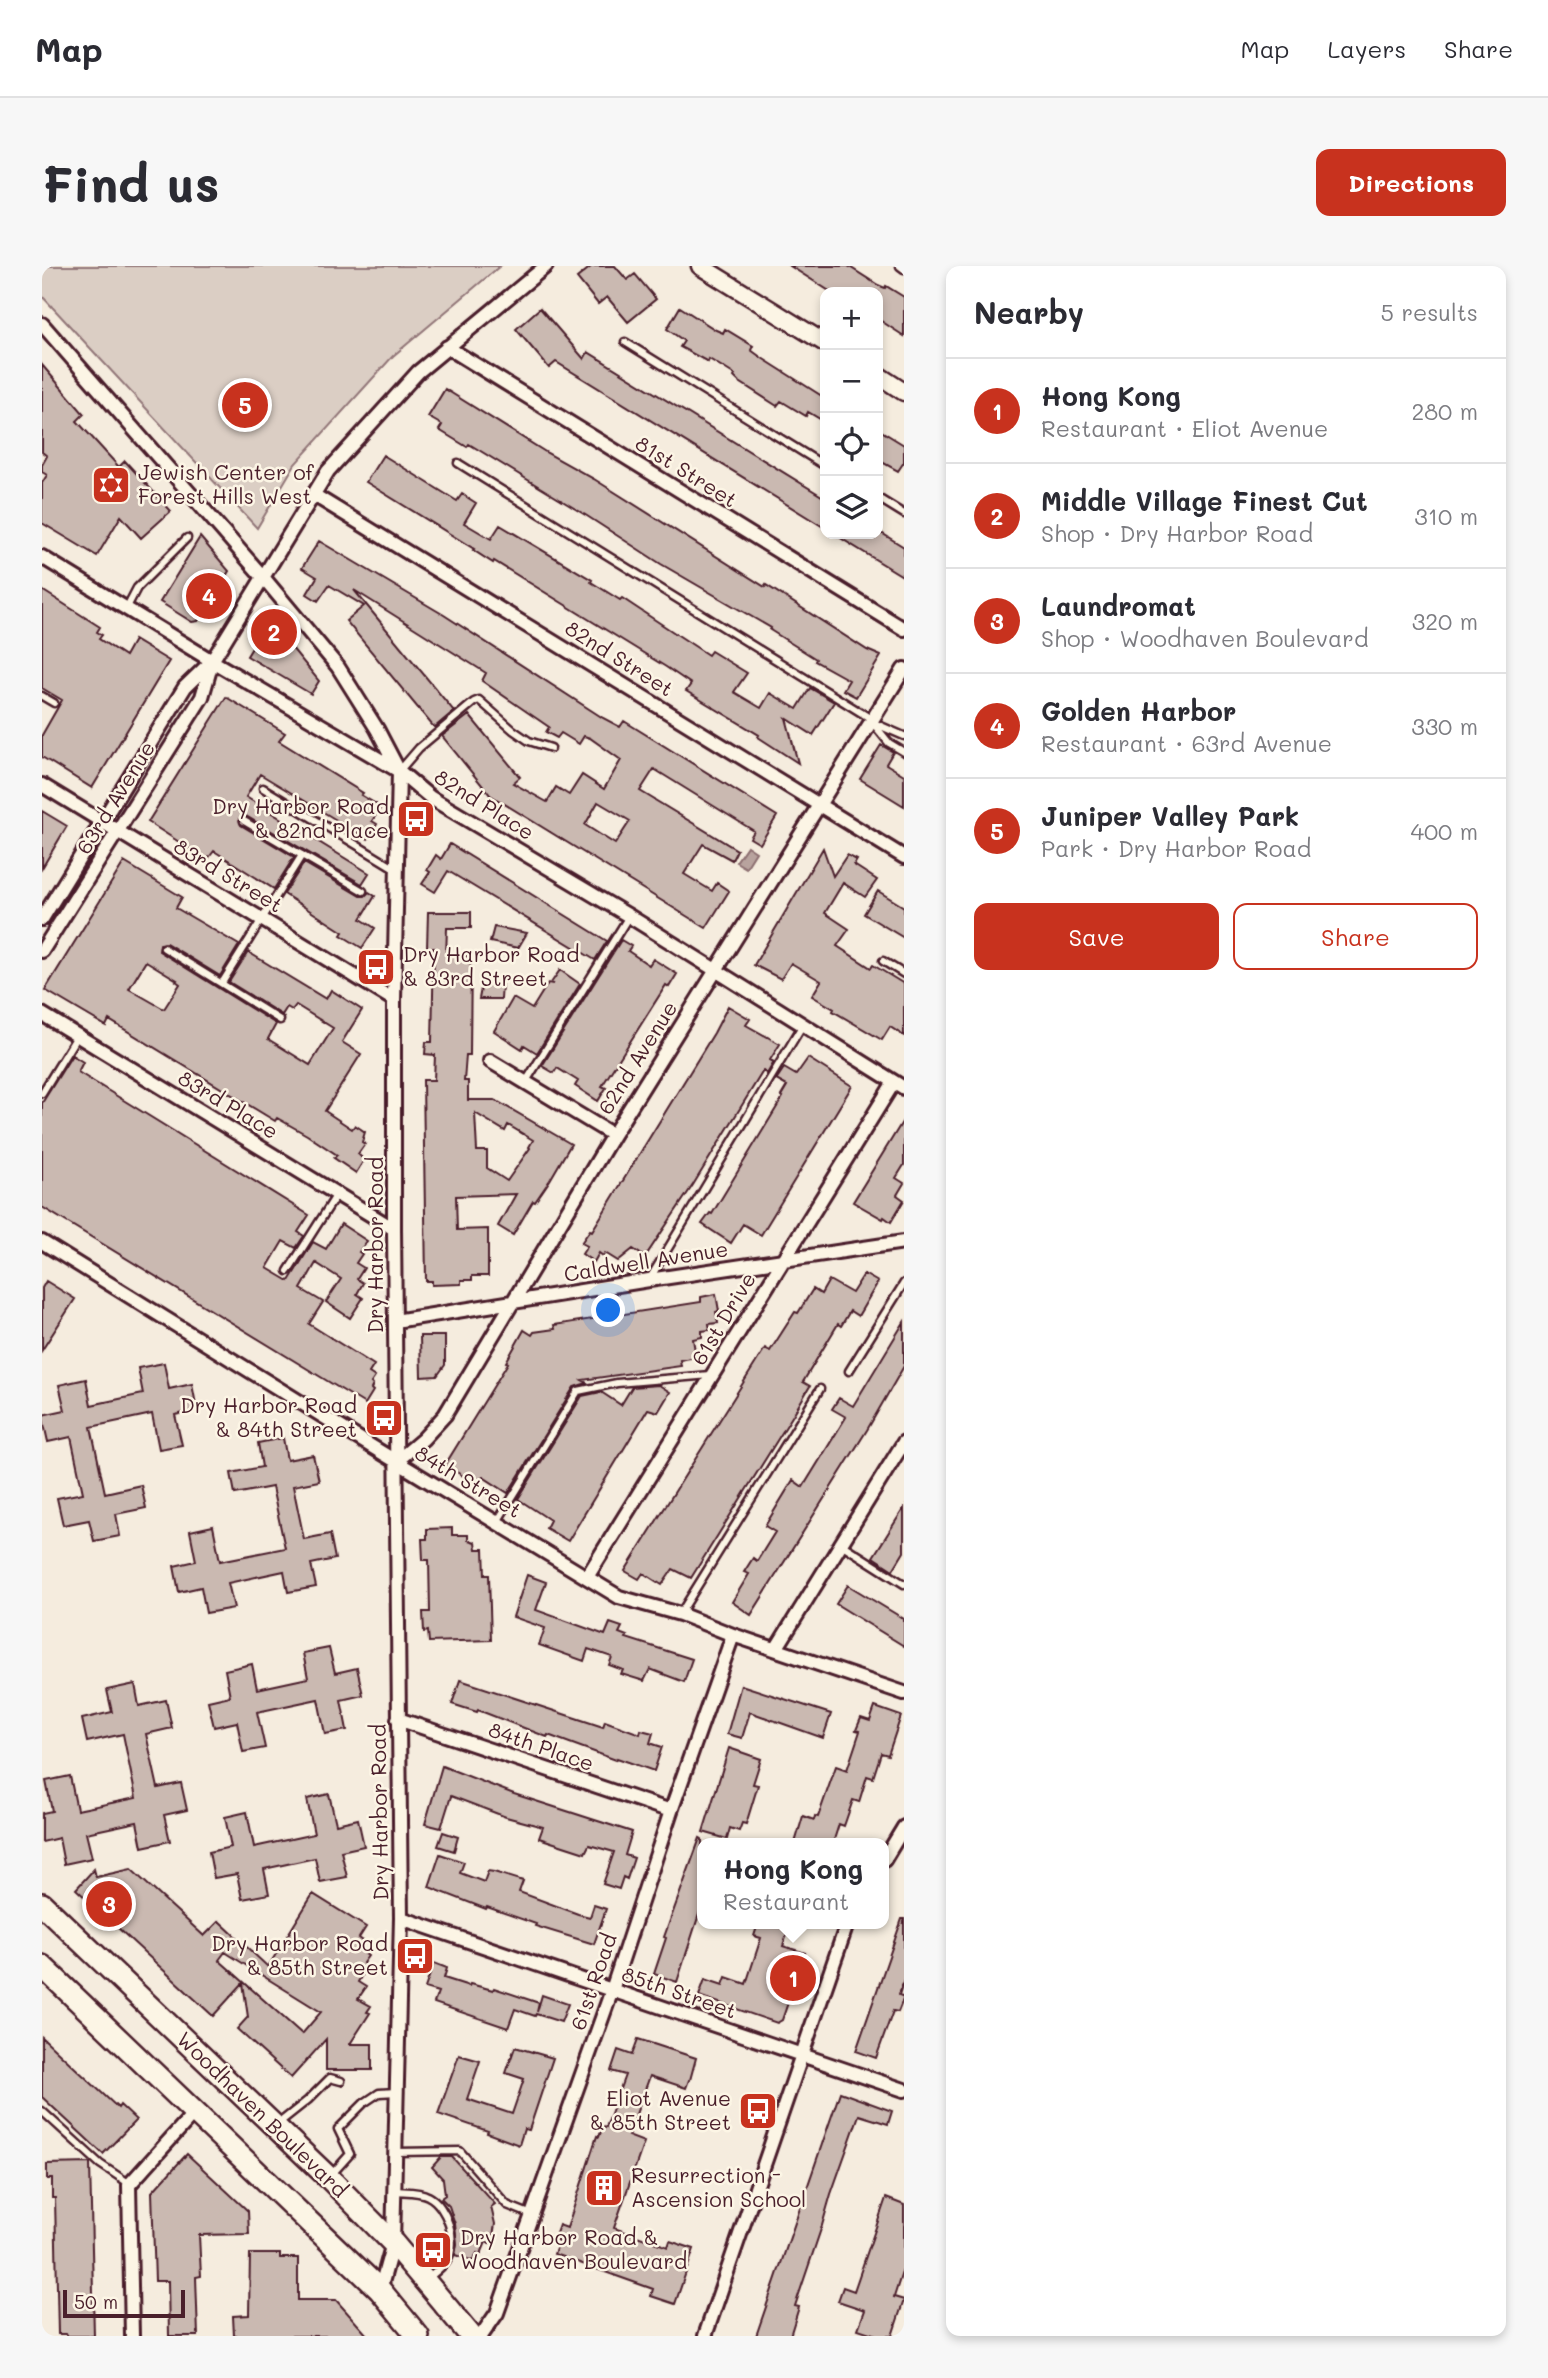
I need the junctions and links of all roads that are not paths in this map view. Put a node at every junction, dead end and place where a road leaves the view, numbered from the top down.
1 (546, 266) edge
2 (700, 266) edge
3 (42, 324) edge
4 (820, 340) edge
5 (625, 342) dead end
6 (447, 347) junction
7 (883, 378) edge
8 (904, 392) edge
9 (458, 463) dead end
10 (820, 463) edge
11 (314, 495) junction
12 (883, 501) edge
13 (904, 514) edge
14 (187, 538) dead end
15 (42, 557) edge
16 (263, 577) junction
17 (126, 609) junction
18 (904, 629) edge
19 (212, 662) junction
20 (904, 669) edge
21 (42, 696) edge
22 (54, 703) dead end
23 (872, 721) junction
24 (904, 736) edge
25 (551, 748) dead end
26 (904, 752) edge
27 (399, 771) junction
28 (42, 785) edge
29 (263, 788) dead end
30 (820, 805) junction
31 (102, 821) junction
32 (244, 821) dead end
33 (118, 831) junction
34 (302, 855) junction
35 (904, 858) edge
36 (397, 870) junction
37 (363, 891) dead end
38 (629, 916) junction
39 (42, 919) edge
40 (262, 919) junction
41 (164, 948) dead end
42 (42, 951) edge
43 (883, 961) dead end
44 (715, 970) junction
45 (904, 974) edge
46 (222, 983) junction
47 (394, 1000) junction
48 (42, 1014) edge
49 (280, 1020) dead end
50 (803, 1024) junction
51 (76, 1035) junction
52 (489, 1061) dead end
53 (525, 1083) junction
54 (899, 1085) edge
55 (42, 1093) edge
56 (613, 1135) junction
57 (337, 1194) junction
58 (394, 1229) junction
59 (42, 1242) edge
60 (904, 1242) edge
61 (783, 1259) junction
62 (288, 1272) dead end
63 (649, 1280) junction
64 (904, 1283) edge
65 (511, 1303) junction
66 (395, 1321) junction
67 (849, 1371) dead end
68 (712, 1375) junction
69 (820, 1390) dead end
70 (904, 1442) edge
71 (397, 1461) junction
72 (497, 1522) junction
73 (841, 1544) junction
74 (587, 1577) junction
75 (904, 1584) edge
76 (680, 1614) junction
77 (733, 1635) junction
78 (776, 1648) junction
79 (904, 1693) edge
80 (398, 1719) junction
81 (671, 1811) junction
82 (904, 1827) edge
83 (889, 1852) edge
84 (42, 1905) edge
85 (401, 1918) junction
86 (845, 1929) edge
87 (42, 1966) edge
88 (612, 1990) junction
89 (802, 2055) junction
90 (341, 2081) dead end
91 (321, 2088) junction
92 (904, 2090) edge
93 (397, 2092) junction
94 (329, 2094) dead end
95 (309, 2100) junction
96 (316, 2107) dead end
97 (42, 2111) edge
98 (194, 2113) junction
99 (275, 2127) junction
100 (396, 2152) junction
101 (329, 2178) junction
102 (130, 2183) junction
103 (395, 2191) junction
104 (532, 2215) junction
105 (393, 2243) junction
106 (425, 2281) junction
107 (380, 2290) junction
108 (132, 2336) edge
109 (418, 2336) edge
110 (471, 2336) edge
111 (481, 2336) edge
112 (705, 2336) edge

1 - 6 street, 63rd Avenue
2 - 4 street
3 - 16 street, Dry Harbor Road
5 - 10 lane
6 - 11 street, 63rd Avenue
6 - 18 street, 81st Street
7 - 8 street
9 - 23 lane
11 - 16 street, 63rd Avenue
11 - 30 street, 82nd Street
12 - 13 lane
14 - 17 lane
15 - 17 street, 82nd Place
16 - 19 street, 63rd Avenue
16 - 27 street, Dry Harbor Road
17 - 19 street, 82nd Place
19 - 27 street, 82nd Place
19 - 31 street, 63rd Avenue
19 - 33 street, 63rd Avenue
20 - 23 street, 62nd Avenue
21 - 22 lane
23 - 24 lane
23 - 26 lane
23 - 30 street, 62nd Avenue
25 - 27 lane
27 - 36 street, Dry Harbor Road
27 - 38 street, 82nd Place
28 - 31 street, 83rd Street
29 - 36 lane
30 - 35 street, 82nd Street
30 - 44 street, 62nd Avenue
31 - 33 street, 83rd Street
31 - 39 street, 63rd Avenue
32 - 34 lane
33 - 40 street, 83rd Street
33 - 42 street, 63rd Avenue
34 - 37 lane
34 - 40 lane
36 - 47 street, Dry Harbor Road
38 - 44 street, 82nd Place
38 - 53 lane
40 - 46 lane
40 - 47 street, 83rd Street
41 - 46 lane
43 - 45 lane
44 - 50 street, 82nd Place
44 - 56 street, 62nd Avenue
46 - 49 lane
47 - 58 street, Dry Harbor Road
48 - 51 street, 83rd Place
50 - 54 street, 82nd Place
50 - 63 lane
51 - 55 lane
51 - 57 street, 83rd Place
52 - 53 street
53 - 56 street
54 - 61 street, 61st Drive
56 - 65 street, 62nd Avenue
57 - 58 street, 83rd Place
57 - 62 lane
58 - 66 street, Dry Harbor Road
59 - 71 street, 84th Street
60 - 61 street, Caldwell Avenue
61 - 63 street, Caldwell Avenue
61 - 68 street, 61st Drive
63 - 65 street, Caldwell Avenue
64 - 67 lane
65 - 66 street, Caldwell Avenue
65 - 71 street, 62nd Avenue
66 - 71 street, Dry Harbor Road
68 - 72 lane
68 - 74 street, 61st Drive
69 - 76 lane
70 - 73 street
71 - 72 street, 84th Street
71 - 80 street, Dry Harbor Road
72 - 74 street, 84th Street
73 - 75 lane
73 - 78 street
74 - 76 street, 84th Street
76 - 77 street, 84th Street
77 - 78 street, 84th Street
77 - 81 street, 61st Road
78 - 79 street, 84th Street
80 - 81 street, 84th Place
80 - 85 street, Dry Harbor Road
81 - 88 street, 61st Road
82 - 83 street
84 - 99 main road, Woodhaven Boulevard
85 - 88 street, 85th Street
85 - 93 street, Dry Harbor Road
86 - 89 street
87 - 98 main road
88 - 89 street, 85th Street
88 - 104 street, 61st Road
89 - 92 street, 85th Street
89 - 112 street
90 - 91 lane
91 - 94 lane
91 - 95 lane
93 - 100 street, Dry Harbor Road
93 - 101 lane
95 - 96 lane
95 - 99 lane
97 - 102 lane
98 - 102 street
98 - 107 main road
99 - 101 main road, Woodhaven Boulevard
100 - 103 street, Dry Harbor Road
100 - 104 lane
101 - 105 main road, Woodhaven Boulevard
102 - 108 street
103 - 105 street, Dry Harbor Road
103 - 106 lane
104 - 111 street, 61st Road
105 - 106 main road, Woodhaven Boulevard
105 - 107 street, Dry Harbor Road
106 - 110 main road, Woodhaven Boulevard
107 - 109 main road

